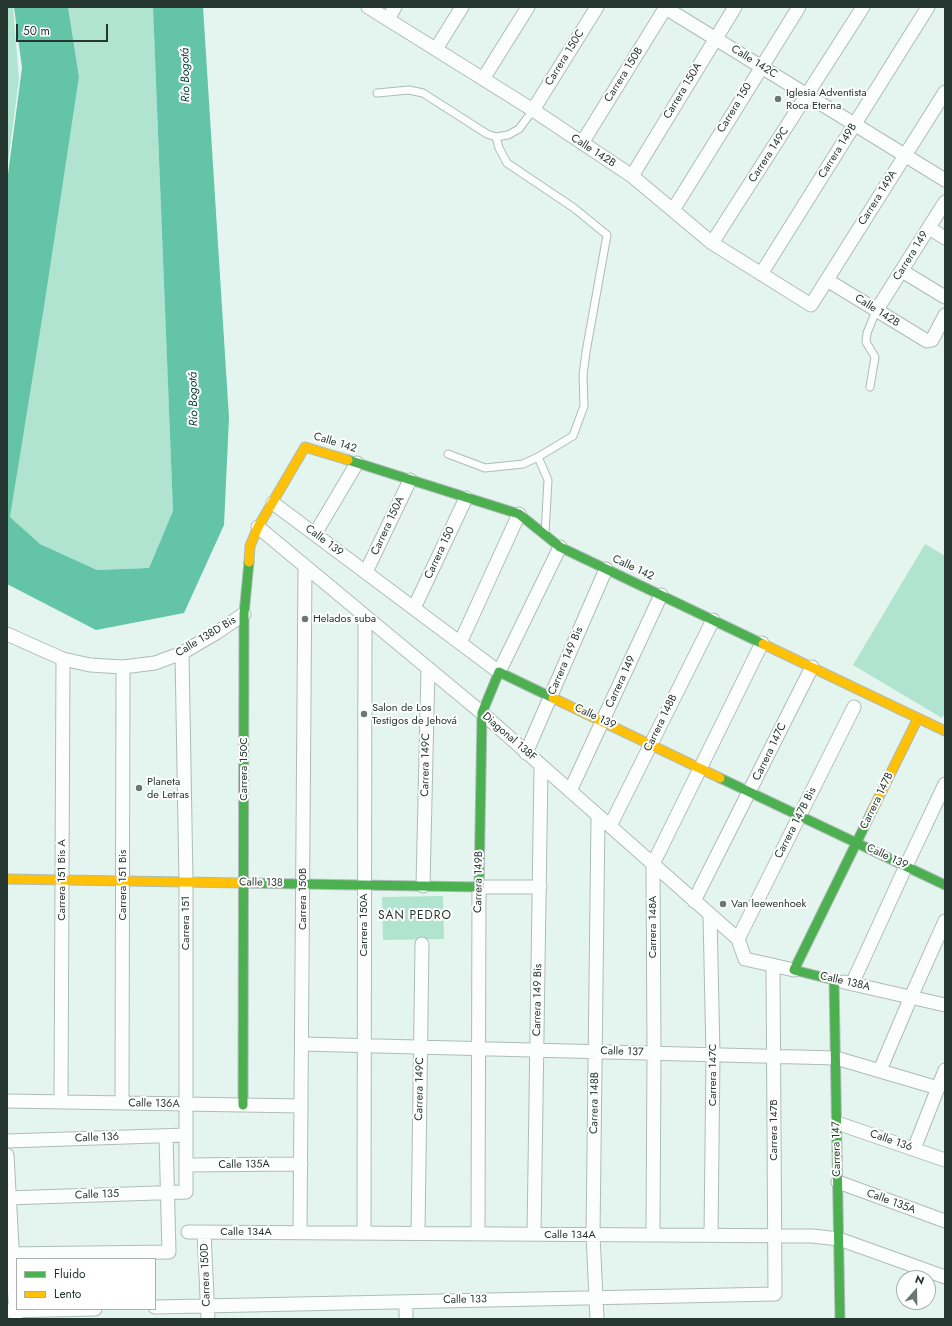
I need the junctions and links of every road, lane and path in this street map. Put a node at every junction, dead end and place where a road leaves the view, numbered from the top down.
1 (368, 7) edge
2 (396, 7) edge
3 (462, 7) edge
4 (528, 7) edge
5 (597, 7) edge
6 (665, 7) edge
7 (735, 7) edge
8 (799, 7) edge
9 (863, 7) edge
10 (928, 7) edge
11 (388, 19) junction
12 (716, 39) junction
13 (436, 50) junction
14 (761, 67) junction
15 (483, 79) junction
16 (945, 92) edge
17 (377, 93) dead end
18 (807, 95) junction
19 (533, 110) junction
20 (855, 124) junction
21 (496, 138) junction
22 (582, 144) junction
23 (905, 155) junction
24 (632, 176) junction
25 (945, 180) edge
26 (945, 202) edge
27 (673, 210) junction
28 (929, 228) junction
29 (945, 238) edge
30 (712, 243) junction
31 (902, 271) junction
32 (761, 274) junction
33 (827, 280) junction
34 (945, 297) edge
35 (811, 305) joint
36 (876, 311) junction
37 (945, 315) edge
38 (870, 388) dead end
39 (305, 446) joint
40 (448, 454) dead end
41 (538, 457) junction
42 (357, 463) junction
43 (410, 480) junction
44 (466, 498) junction
45 (273, 503) junction
46 (519, 514) junction
47 (258, 527) junction
48 (315, 534) junction
49 (544, 535) junction
50 (560, 547) junction
51 (305, 566) junction
52 (606, 569) junction
53 (366, 572) junction
54 (661, 595) junction
55 (414, 608) junction
56 (244, 614) junction
57 (365, 616) junction
58 (712, 620) junction
59 (7, 634) edge
60 (460, 643) junction
61 (762, 643) junction
62 (182, 653) junction
63 (63, 659) junction
64 (123, 667) junction
65 (812, 667) junction
66 (428, 668) junction
67 (499, 672) junction
68 (551, 696) junction
69 (854, 707) dead end
70 (482, 713) junction
71 (918, 718) junction
72 (603, 721) junction
73 (945, 731) edge
74 (651, 744) junction
75 (526, 753) junction
76 (541, 766) junction
77 (701, 768) junction
78 (945, 784) edge
79 (570, 792) junction
80 (750, 792) junction
81 (598, 816) junction
82 (800, 816) junction
83 (610, 826) junction
84 (856, 843) junction
85 (653, 864) junction
86 (906, 866) junction
87 (7, 879) edge
88 (62, 880) junction
89 (122, 881) junction
90 (186, 882) junction
91 (244, 883) junction
92 (303, 884) junction
93 (364, 885) junction
94 (945, 885) edge
95 (423, 886) junction
96 (478, 887) junction
97 (540, 887) junction
98 (694, 901) junction
99 (710, 915) junction
100 (945, 921) edge
101 (738, 939) junction
102 (422, 944) dead end
103 (773, 966) junction
104 (794, 970) junction
105 (834, 980) junction
106 (852, 984) junction
107 (911, 997) junction
108 (945, 1005) edge
109 (302, 1044) junction
110 (364, 1046) junction
111 (421, 1047) junction
112 (478, 1049) junction
113 (537, 1050) junction
114 (596, 1052) junction
115 (654, 1053) junction
116 (713, 1055) junction
117 (774, 1056) junction
118 (836, 1058) junction
119 (880, 1070) junction
120 (945, 1070) edge
121 (939, 1095) edge
122 (7, 1101) edge
123 (61, 1102) junction
124 (122, 1103) junction
125 (186, 1104) junction
126 (243, 1105) junction
127 (301, 1106) junction
128 (837, 1123) junction
129 (186, 1135) junction
130 (166, 1136) junction
131 (7, 1141) edge
132 (914, 1149) junction
133 (7, 1155) edge
134 (945, 1160) edge
135 (301, 1164) junction
136 (186, 1165) junction
137 (838, 1182) junction
138 (168, 1192) junction
139 (186, 1192) joint
140 (8, 1198) edge
141 (945, 1221) edge
142 (188, 1232) dead end
143 (204, 1232) junction
144 (300, 1232) junction
145 (364, 1233) junction
146 (418, 1233) junction
147 (478, 1234) junction
148 (534, 1234) junction
149 (593, 1235) junction
150 (653, 1235) junction
151 (711, 1236) junction
152 (775, 1236) junction
153 (839, 1239) junction
154 (10, 1254) edge
155 (945, 1277) edge
156 (775, 1294) joint
157 (596, 1298) junction
158 (406, 1302) junction
159 (156, 1307) edge
160 (79, 1310) edge
161 (207, 1312) edge
162 (13, 1314) edge
163 (406, 1319) edge
164 (597, 1319) edge
165 (840, 1319) edge
166 (850, 1319) edge

1 - 11 street, Calle 142B
2 - 11 street
3 - 13 street
4 - 15 street
5 - 19 street, Carrera 150C
6 - 12 street, Calle 142C
6 - 22 street, Carrera 150B
7 - 12 street, Carrera 150A
8 - 14 street, Carrera 150
9 - 18 street, Carrera 149C
10 - 20 street, Carrera 149B
11 - 13 street, Calle 142B
12 - 14 street, Calle 142C
12 - 24 street, Carrera 150A
13 - 15 street, Calle 142B
14 - 18 street, Calle 142C
14 - 27 street, Carrera 150
15 - 19 street, Calle 142B
16 - 23 street, Carrera 149A
17 - 21 lane
18 - 20 street, Calle 142C
18 - 30 street, Carrera 149C
19 - 21 lane
19 - 22 street, Calle 142B
20 - 23 street, Calle 142C
20 - 32 street, Carrera 149B
21 - 41 lane
22 - 24 street, Calle 142B
23 - 25 street, Calle 142C
23 - 33 street, Carrera 149A
24 - 27 street, Calle 142B
26 - 28 street, Carrera 149
27 - 30 street, Calle 142B
28 - 29 street
28 - 31 street, Carrera 149
30 - 32 street, Calle 142B
31 - 34 street
31 - 36 street, Carrera 149
32 - 35 street, Calle 142B
33 - 35 street, Carrera 149A
33 - 36 street, Calle 142B
36 - 37 street, Calle 142B
36 - 38 lane
39 - 42 street, Calle 142
39 - 45 street, Carrera 150C
40 - 41 lane
41 - 49 lane
42 - 43 street, Calle 142
42 - 48 street
43 - 44 street, Calle 142
43 - 53 street, Carrera 150A
44 - 46 street, Calle 142
44 - 55 street, Carrera 150
45 - 47 street, Carrera 150C
45 - 48 street, Calle 139
46 - 49 street, Calle 142
46 - 60 street
47 - 51 street, Diagonal 138F
47 - 56 street, Carrera 150C
48 - 53 street, Calle 139
49 - 50 street, Calle 142
50 - 52 street, Calle 142
50 - 67 street, Carrera 149B
51 - 57 street, Diagonal 138F
51 - 92 street, Carrera 150B
52 - 54 street, Calle 142
52 - 68 street, Carrera 149 Bis
53 - 55 street, Calle 139
54 - 58 street, Calle 142
54 - 72 street, Carrera 149
55 - 60 street, Calle 139
56 - 62 street, Calle 138D Bis
56 - 91 street, Carrera 150C
57 - 66 street, Diagonal 138F
57 - 93 street, Carrera 150A
58 - 61 street, Calle 142
58 - 74 street, Carrera 148B
59 - 63 street, Calle 138D Bis
60 - 67 street, Calle 139
61 - 65 street, Calle 142
61 - 77 street, Carrera 148A
62 - 64 street, Calle 138D Bis
62 - 90 street, Carrera 151
63 - 64 street, Calle 138D Bis
63 - 88 street, Carrera 151 Bis A
64 - 89 street, Carrera 151 Bis
65 - 71 street, Calle 142
65 - 80 street, Carrera 147C
66 - 70 street, Diagonal 138F
66 - 95 street, Carrera 149C
67 - 68 street, Calle 139
67 - 70 street, Carrera 149B
68 - 72 street, Calle 139
68 - 75 street, Carrera 149 Bis
69 - 82 street, Carrera 147B Bis
70 - 75 street, Diagonal 138F
70 - 96 street, Carrera 149B
71 - 73 street, Calle 142
71 - 84 street, Carrera 147B
72 - 74 street, Calle 139
72 - 79 street, Carrera 149
74 - 77 street, Calle 139
74 - 83 street, Carrera 148B
75 - 76 street, Diagonal 138F
76 - 79 street, Diagonal 138F
76 - 97 street, Carrera 149 Bis
77 - 80 street, Calle 139
77 - 85 street, Carrera 148A
78 - 86 street
79 - 81 street, Diagonal 138F
80 - 82 street, Calle 139
80 - 98 street, Carrera 147C
81 - 83 street, Diagonal 138F
81 - 114 street, Carrera 148B
82 - 84 street, Calle 139
82 - 101 street, Carrera 147B Bis
83 - 85 street, Diagonal 138F
84 - 86 street, Calle 139
84 - 104 street, Carrera 147B
85 - 98 street, Diagonal 138F
85 - 115 street, Carrera 148A
86 - 94 street, Calle 139
86 - 106 street
87 - 88 street, Calle 138
88 - 89 street, Calle 138
88 - 123 street, Carrera 151 Bis A
89 - 90 street, Calle 138
89 - 124 street, Carrera 151 Bis
90 - 91 street, Calle 138
90 - 125 street, Carrera 151
91 - 92 street, Calle 138
91 - 126 street, Carrera 150C
92 - 93 street, Calle 138
92 - 109 street, Carrera 150B
93 - 95 street, Calle 138
93 - 110 street, Carrera 150A
95 - 96 street, Calle 138
96 - 97 street, Calle 138
96 - 112 street, Carrera 149B
97 - 113 street, Carrera 149 Bis
98 - 99 street, Diagonal 138F
99 - 101 street, Diagonal 138F
99 - 116 street, Carrera 147C
100 - 107 street
101 - 103 street, Calle 138A
102 - 111 street, Carrera 149C
103 - 104 street, Calle 138A
103 - 117 street, Carrera 147B
104 - 105 street, Calle 138A
105 - 106 street, Calle 138A
105 - 118 street, Carrera 147
106 - 107 street, Calle 138A
107 - 108 street, Calle 138A
107 - 119 street
109 - 110 street, Calle 137
109 - 127 street, Carrera 150B
110 - 111 street, Calle 137
110 - 145 street, Carrera 150A
111 - 112 street, Calle 137
111 - 146 street, Carrera 149C
112 - 113 street, Calle 137
112 - 147 street, Carrera 149B
113 - 114 street, Calle 137
113 - 148 street, Carrera 149 Bis
114 - 115 street, Calle 137
114 - 149 street, Carrera 148B
115 - 116 street, Calle 137
115 - 150 street, Carrera 148A
116 - 117 street, Calle 137
116 - 151 street, Carrera 147C
117 - 118 street, Calle 137
117 - 152 street, Carrera 147B
118 - 119 street, Calle 137
118 - 128 street, Carrera 147
119 - 121 street, Calle 137
120 - 121 street
121 - 132 street
122 - 123 street, Calle 136A
123 - 124 street, Calle 136A
124 - 125 street, Calle 136A
125 - 126 street, Calle 136A
125 - 129 street, Carrera 151
126 - 127 street, Calle 136A
127 - 135 street, Carrera 150B
128 - 132 street, Calle 136
128 - 137 street, Carrera 147
129 - 130 street, Calle 136
129 - 136 street, Carrera 151
130 - 131 street, Calle 136
130 - 138 street
132 - 134 street, Calle 136
133 - 140 street
135 - 136 street, Calle 135A
135 - 144 street, Carrera 150B
136 - 139 street, Carrera 151
137 - 141 street, Calle 135A
137 - 153 street, Carrera 147
138 - 139 street, Calle 135
138 - 140 street, Calle 135
138 - 154 street
140 - 154 street
142 - 143 street, Calle 134A
143 - 144 street, Calle 134A
143 - 161 street, Carrera 150D
144 - 145 street, Calle 134A
145 - 146 street, Calle 134A
146 - 147 street, Calle 134A
147 - 148 street, Calle 134A
148 - 149 street, Calle 134A
149 - 150 street, Calle 134A
149 - 157 street, Carrera 148B
150 - 151 street, Calle 134A
151 - 152 street, Calle 134A
152 - 153 street, Calle 134A
152 - 156 street, Carrera 147B
153 - 155 street, Calle 134A
153 - 165 street, Carrera 147
154 - 162 street
156 - 157 street, Calle 133
157 - 158 street, Calle 133
157 - 164 street, Carrera 148B
158 - 161 street, Calle 133
158 - 163 street
159 - 161 street, Calle 133
160 - 162 street
165 - 166 street

